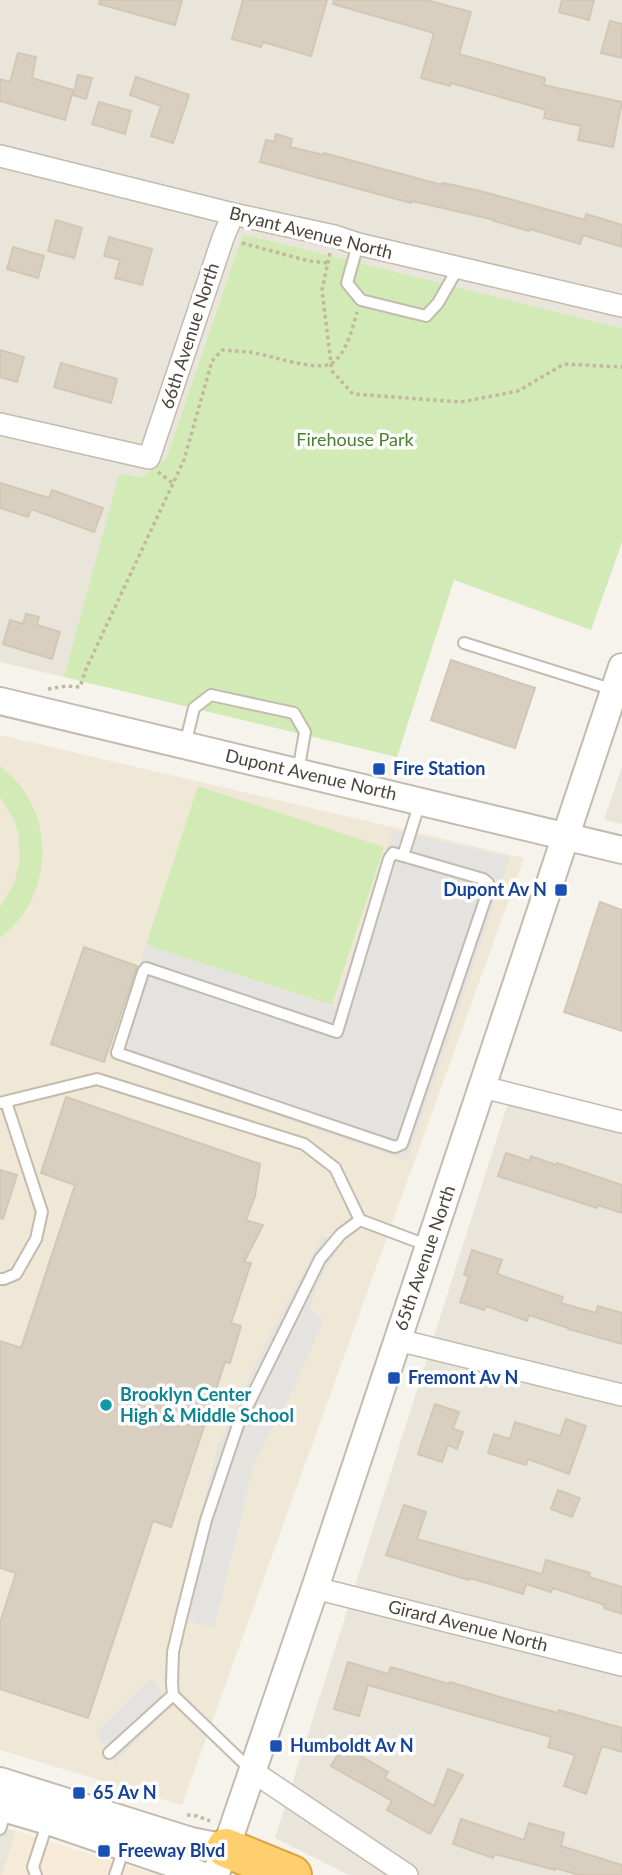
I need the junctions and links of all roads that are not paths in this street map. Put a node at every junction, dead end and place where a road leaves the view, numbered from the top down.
1 (0, 156) edge
2 (233, 214) junction
3 (358, 244) junction
4 (458, 268) junction
5 (622, 306) edge
6 (0, 424) edge
7 (464, 643) dead end
8 (618, 679) edge
9 (0, 701) edge
10 (185, 745) junction
11 (298, 772) junction
12 (420, 801) junction
13 (566, 836) junction
14 (622, 850) edge
15 (403, 856) junction
16 (482, 1087) junction
17 (3, 1102) edge
18 (622, 1122) edge
19 (360, 1220) junction
20 (429, 1246) junction
21 (0, 1279) edge
22 (398, 1340) junction
23 (622, 1395) edge
24 (315, 1588) junction
25 (622, 1665) edge
26 (173, 1695) junction
27 (109, 1753) dead end
28 (252, 1771) junction
29 (4, 1802) edge
30 (51, 1809) junction
31 (124, 1847) junction
32 (220, 1861) edge
33 (36, 1875) edge
34 (115, 1875) edge
35 (200, 1875) edge
36 (292, 1875) edge
37 (407, 1875) edge

1 - 2 street, Bryant Avenue North
2 - 3 street, Bryant Avenue North
2 - 6 street, 66th Avenue North
3 - 4 street, Bryant Avenue North
3 - 4 lane
4 - 5 street, Bryant Avenue North
7 - 8 lane
8 - 13 street, 65th Avenue North
9 - 10 street, Dupont Avenue North
10 - 11 street, Dupont Avenue North
10 - 11 lane
11 - 12 street, Dupont Avenue North
12 - 13 street, Dupont Avenue North
12 - 15 lane
13 - 14 street, Dupont Avenue North
13 - 16 street, 65th Avenue North
15 - 15 lane
16 - 18 street
16 - 20 street, 65th Avenue North
17 - 19 lane
17 - 21 lane
19 - 20 lane
19 - 26 lane
20 - 22 street, 65th Avenue North
22 - 23 street
22 - 24 street, 65th Avenue North
24 - 25 street, Girard Avenue North
24 - 28 street, 65th Avenue North
26 - 27 lane
26 - 28 lane
28 - 32 street, 65th Avenue North
28 - 37 street
29 - 30 street
30 - 31 street
30 - 32 street
30 - 33 lane
31 - 34 lane
31 - 35 street
32 - 36 highway

